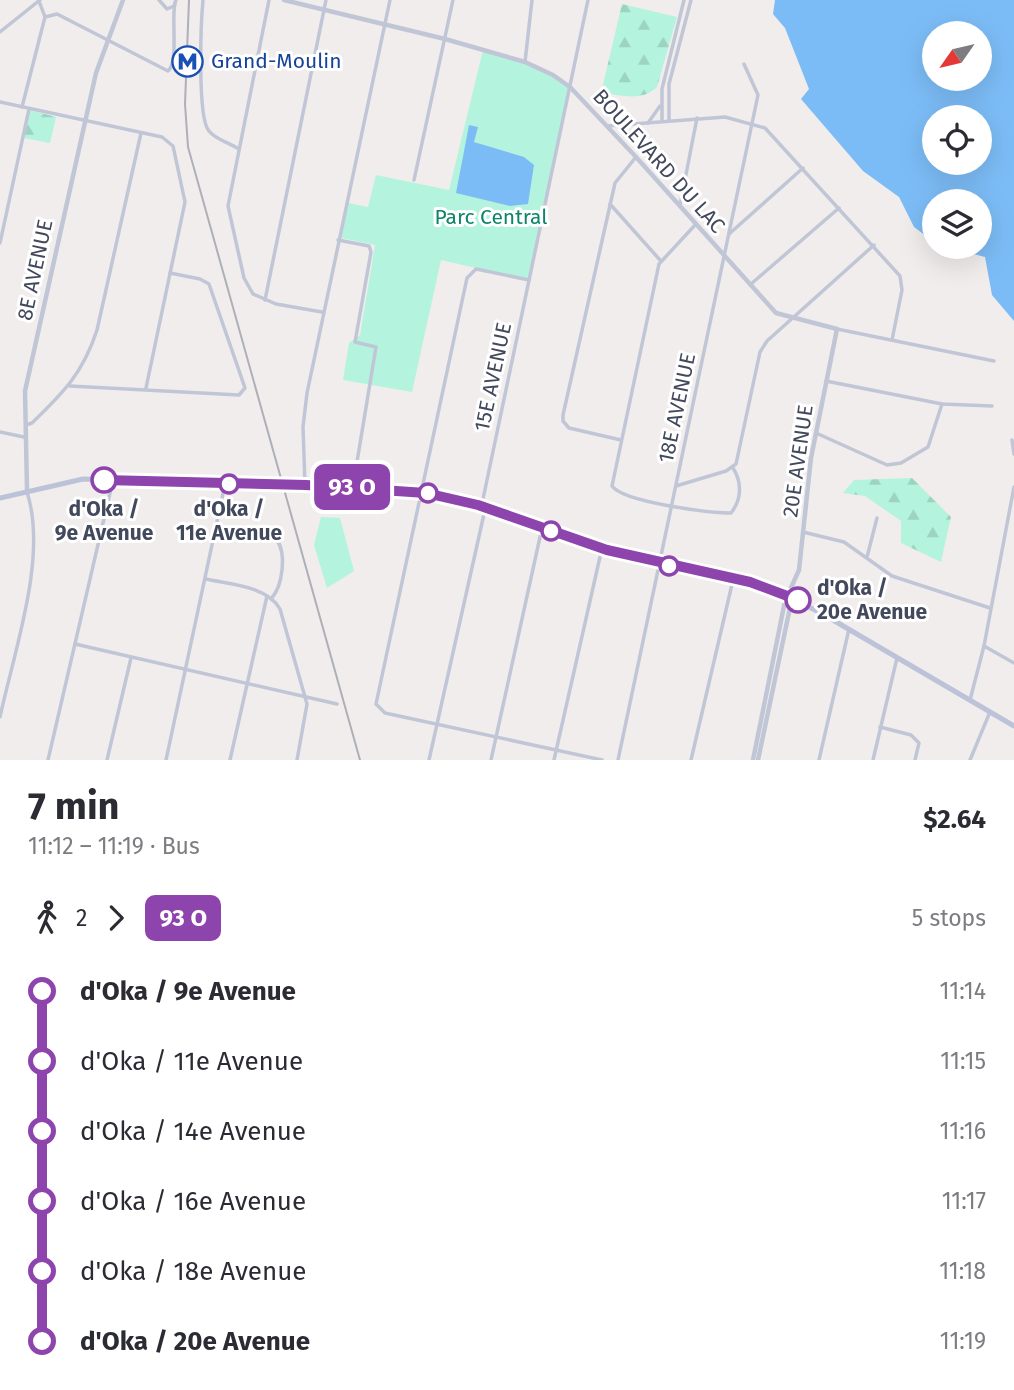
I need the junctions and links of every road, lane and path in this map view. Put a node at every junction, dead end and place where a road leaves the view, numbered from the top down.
1 (40, 0) edge
2 (123, 0) edge
3 (159, 0) edge
4 (203, 0) edge
5 (269, 0) edge
6 (284, 0) edge
7 (326, 0) edge
8 (390, 0) edge
9 (453, 0) edge
10 (532, 0) edge
11 (588, 0) edge
12 (684, 0) edge
13 (691, 0) edge
14 (175, 2) edge
15 (164, 8) junction
16 (323, 10) junction
17 (45, 18) junction
18 (172, 22) junction
19 (385, 25) junction
20 (0, 32) edge
21 (445, 40) junction
22 (108, 41) junction
23 (525, 62) junction
24 (744, 64) dead end
25 (569, 86) junction
26 (0, 102) edge
27 (662, 105) junction
28 (22, 107) junction
29 (29, 108) junction
30 (697, 118) junction
31 (669, 120) junction
32 (85, 121) junction
33 (662, 121) junction
34 (649, 122) junction
35 (752, 122) junction
36 (607, 126) junction
37 (141, 133) junction
38 (237, 148) junction
39 (636, 157) junction
40 (803, 167) junction
41 (414, 180) dead end
42 (610, 204) junction
43 (680, 205) junction
44 (839, 208) junction
45 (696, 224) junction
46 (728, 234) junction
47 (338, 240) junction
48 (0, 243) edge
49 (874, 245) junction
50 (725, 256) junction
51 (660, 260) junction
52 (170, 273) junction
53 (529, 280) junction
54 (750, 285) junction
55 (265, 300) junction
56 (323, 312) junction
57 (792, 319) junction
58 (837, 330) junction
59 (892, 340) junction
60 (994, 361) dead end
61 (826, 381) junction
62 (70, 386) junction
63 (146, 388) junction
64 (942, 404) junction
65 (992, 405) dead end
66 (24, 425) junction
67 (0, 432) edge
68 (816, 433) junction
69 (24, 437) junction
70 (621, 440) junction
71 (1012, 440) dead end
72 (1014, 454) edge
73 (733, 467) junction
74 (113, 480) junction
75 (225, 484) junction
76 (306, 485) junction
77 (676, 486) junction
78 (354, 487) junction
79 (1014, 487) edge
80 (27, 490) junction
81 (420, 492) junction
82 (0, 498) edge
83 (673, 506) junction
84 (483, 508) junction
85 (877, 518) dead end
86 (542, 528) junction
87 (803, 532) junction
88 (276, 539) dead end
89 (602, 548) junction
90 (867, 557) junction
91 (660, 564) junction
92 (206, 579) junction
93 (733, 580) junction
94 (790, 596) junction
95 (269, 597) junction
96 (990, 608) junction
97 (849, 629) junction
98 (75, 643) junction
99 (984, 646) junction
100 (131, 658) junction
101 (897, 658) junction
102 (1014, 663) edge
103 (185, 671) junction
104 (247, 685) junction
105 (305, 697) junction
106 (970, 701) junction
107 (337, 705) dead end
108 (989, 712) junction
109 (0, 717) edge
110 (437, 724) junction
111 (1014, 726) edge
112 (880, 727) junction
113 (496, 737) junction
114 (556, 750) junction
115 (48, 760) edge
116 (107, 760) edge
117 (166, 760) edge
118 (230, 760) edge
119 (297, 760) edge
120 (429, 760) edge
121 (491, 760) edge
122 (554, 760) edge
123 (602, 760) edge
124 (618, 760) edge
125 (691, 760) edge
126 (755, 760) edge
127 (819, 760) edge
128 (873, 760) edge
129 (915, 760) edge
130 (970, 760) edge

1 - 17 street
1 - 20 street
2 - 22 street, 8E AVENUE
3 - 15 street
4 - 38 street
5 - 38 street
6 - 16 street, BOULEVARD DU LAC
7 - 16 street
8 - 19 street
9 - 21 street
10 - 23 street
11 - 25 street, 15E AVENUE
12 - 27 street
13 - 31 street
14 - 15 street
14 - 18 street
15 - 18 street
16 - 19 street, BOULEVARD DU LAC
16 - 55 street
17 - 22 street
17 - 28 street
18 - 22 street
19 - 21 street, BOULEVARD DU LAC
19 - 47 street
21 - 23 street, BOULEVARD DU LAC
21 - 41 street
22 - 32 street, 8E AVENUE
23 - 25 street, BOULEVARD DU LAC
24 - 35 street, 18E AVENUE
25 - 36 street, BOULEVARD DU LAC
25 - 53 street, 15E AVENUE
26 - 28 street
27 - 33 street
27 - 34 street
28 - 29 street
29 - 32 street
29 - 48 street
30 - 31 street
30 - 35 street
30 - 43 street
31 - 33 street
32 - 37 street
32 - 66 street, 8E AVENUE
33 - 34 street
34 - 36 street
35 - 40 street
35 - 46 street, 18E AVENUE
36 - 39 street, BOULEVARD DU LAC
37 - 52 street
37 - 62 street
38 - 55 street
39 - 42 street
39 - 43 street, BOULEVARD DU LAC
40 - 44 street
40 - 46 street
42 - 51 street
42 - 70 street
43 - 45 street, BOULEVARD DU LAC
44 - 49 street
44 - 54 street
45 - 50 street, BOULEVARD DU LAC
45 - 51 street
46 - 50 street, 18E AVENUE
47 - 56 street
47 - 78 street
49 - 57 street
49 - 59 street
50 - 54 street, BOULEVARD DU LAC
50 - 77 street, 18E AVENUE
51 - 70 street
52 - 63 street
52 - 63 street
53 - 81 street
53 - 84 street, 15E AVENUE
54 - 57 street, BOULEVARD DU LAC
55 - 56 street
56 - 76 street
57 - 58 street, BOULEVARD DU LAC
57 - 73 street
58 - 59 street, BOULEVARD DU LAC
58 - 61 street, 20E AVENUE
59 - 60 street, BOULEVARD DU LAC
61 - 64 street
61 - 68 street, 20E AVENUE
62 - 63 street
62 - 66 street
64 - 65 street
64 - 68 street
66 - 69 street, 8E AVENUE
67 - 69 street
68 - 87 street, 20E AVENUE
69 - 80 street, 8E AVENUE
70 - 83 street
71 - 72 street
73 - 77 street
73 - 83 street
74 - 75 main road
74 - 80 main road
74 - 98 street
75 - 76 main road
75 - 92 street
76 - 78 main road
77 - 83 street, 18E AVENUE
78 - 81 main road
79 - 96 street
80 - 82 main road
80 - 109 street, 8E AVENUE
81 - 84 main road
81 - 110 street
83 - 91 street, 18E AVENUE
84 - 86 main road
84 - 110 street, 15E AVENUE
85 - 90 street
86 - 89 main road
86 - 113 street
87 - 90 street
87 - 94 street, 20E AVENUE
88 - 95 street
89 - 91 main road
89 - 114 street
90 - 96 street
91 - 93 main road
91 - 124 street, 18E AVENUE
92 - 95 street
92 - 103 street
93 - 94 main road
93 - 125 street
94 - 97 main road
94 - 126 street, 20E AVENUE
95 - 104 street
95 - 105 street
96 - 99 street
97 - 101 main road
97 - 127 street
98 - 100 street
98 - 115 street
99 - 102 street
99 - 106 street
100 - 103 street
100 - 116 street
101 - 106 main road
101 - 112 street
103 - 104 street
103 - 117 street
104 - 105 street
104 - 118 street
105 - 107 street
105 - 119 street
106 - 108 main road
108 - 111 main road
108 - 130 street
110 - 113 street
110 - 120 street, 15E AVENUE
112 - 128 street
112 - 129 street
113 - 114 street
113 - 121 street
114 - 122 street
114 - 123 street

